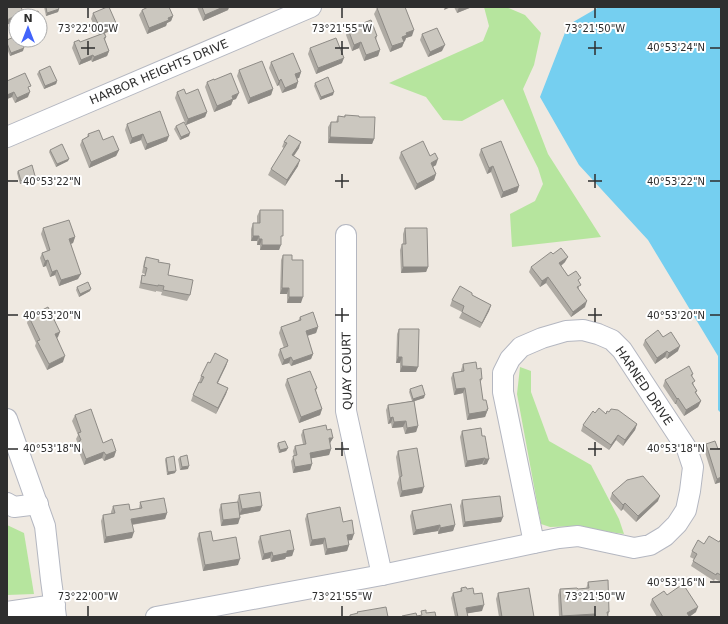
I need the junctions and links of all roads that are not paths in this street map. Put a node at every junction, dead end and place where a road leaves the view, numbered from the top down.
1 (311, 7) edge
2 (7, 137) edge
3 (346, 235) dead end
4 (7, 419) edge
5 (7, 503) edge
6 (38, 504) junction
7 (534, 543) junction
8 (382, 575) junction
9 (56, 611) edge
10 (7, 612) edge
11 (156, 617) edge

1 - 2 street, HARBOR HEIGHTS DRIVE
3 - 8 street, QUAY COURT
4 - 6 street
5 - 6 street
6 - 9 street
7 - 7 street, HARNED DRIVE
7 - 8 street, HARNED DRIVE
8 - 11 street, HARNED DRIVE
9 - 10 street

